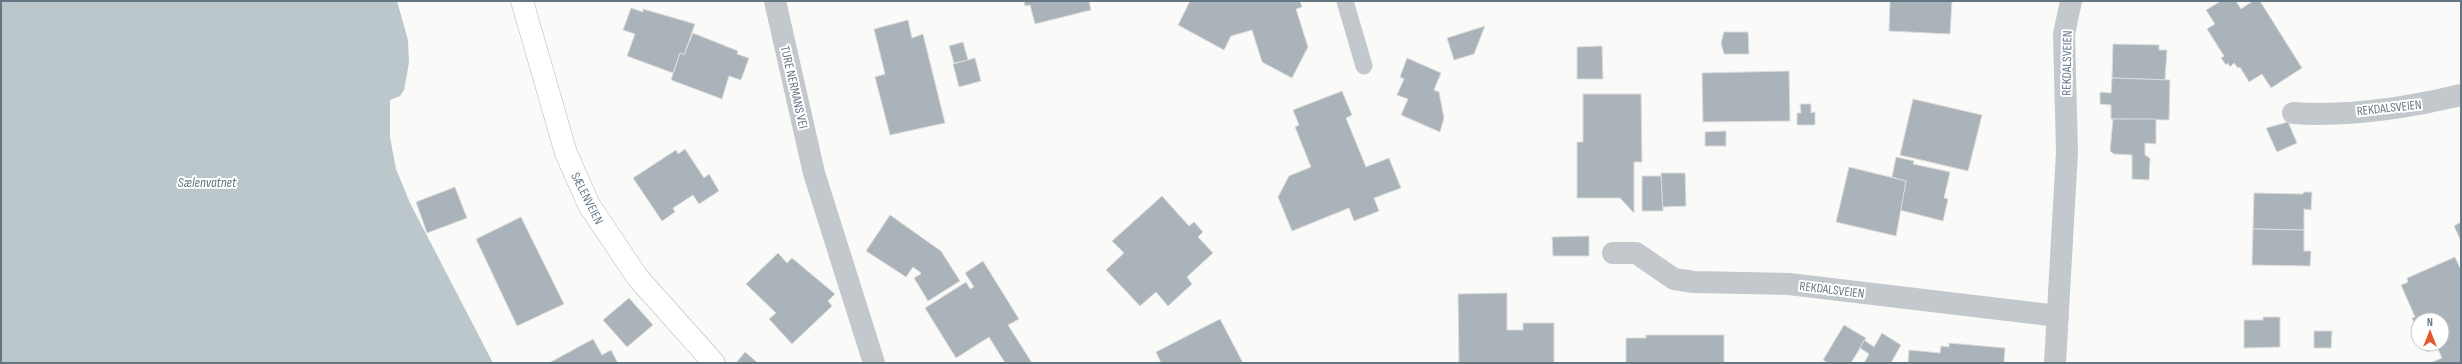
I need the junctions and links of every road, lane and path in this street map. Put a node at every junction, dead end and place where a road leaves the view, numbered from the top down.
1 (522, 1) edge
2 (775, 1) edge
3 (1344, 1) edge
4 (2071, 1) edge
5 (1364, 66) dead end
6 (2461, 95) edge
7 (2293, 113) dead end
8 (1613, 253) dead end
9 (2058, 316) junction
10 (714, 363) edge
11 (874, 363) edge
12 (2055, 363) edge

1 - 10 street, SÆLENVEIEN
2 - 11 street, TURE NERMANS VEI
3 - 5 lane
4 - 9 street, REKDALSVEIEN
6 - 7 street, REKDALSVEIEN
8 - 9 street, REKDALSVEIEN
9 - 12 street, REKDALSVEIEN

